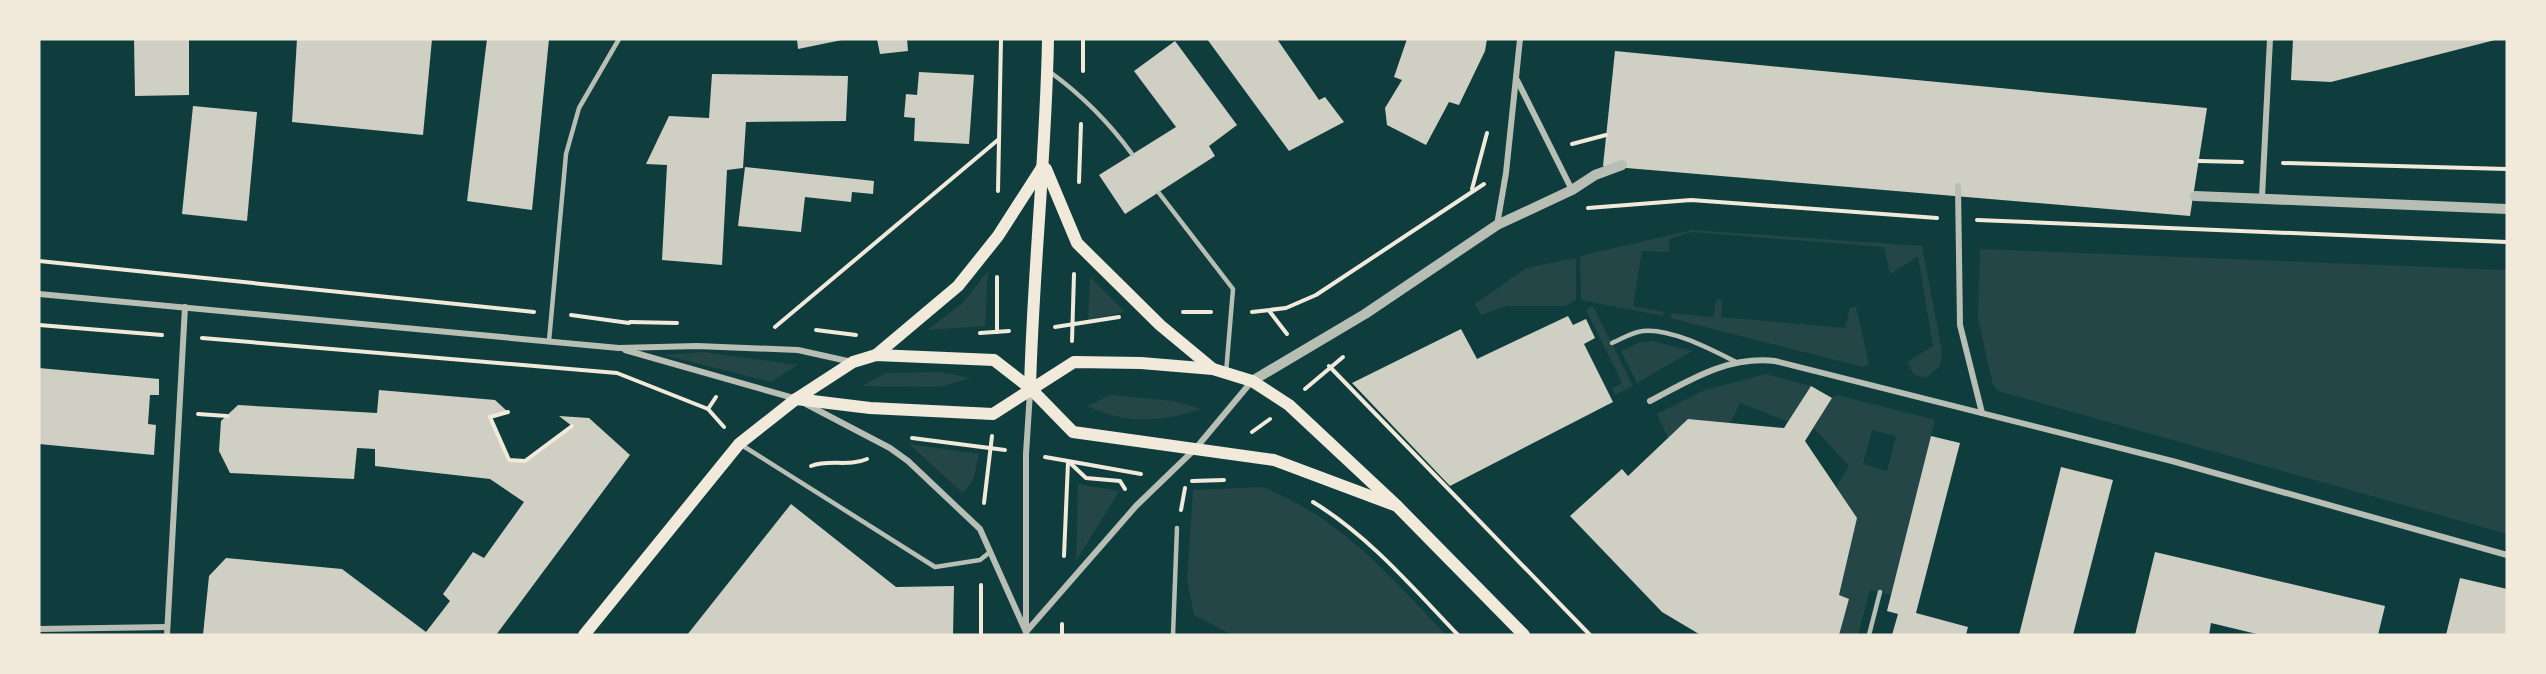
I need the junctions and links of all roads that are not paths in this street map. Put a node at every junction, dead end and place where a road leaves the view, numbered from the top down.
1 (619, 39) edge
2 (1048, 39) edge
3 (1520, 39) edge
4 (2270, 39) edge
5 (1047, 70) junction
6 (1517, 79) junction
7 (1132, 154) dead end
8 (1044, 165) junction
9 (1622, 165) dead end
10 (1958, 186) dead end
11 (1572, 190) junction
12 (1159, 193) dead end
13 (2195, 196) dead end
14 (2262, 197) junction
15 (2507, 209) edge
16 (1497, 225) junction
17 (39, 294) edge
18 (185, 307) junction
19 (549, 341) junction
20 (1612, 343) dead end
21 (619, 348) junction
22 (876, 355) junction
23 (853, 362) junction
24 (1736, 362) junction
25 (1213, 369) junction
26 (1226, 373) junction
27 (1252, 381) junction
28 (1030, 388) junction
29 (796, 399) junction
30 (1650, 401) dead end
31 (1982, 413) junction
32 (739, 444) junction
33 (1196, 448) junction
34 (1397, 506) junction
35 (1177, 528) road end
36 (990, 552) junction
37 (2507, 555) edge
38 (1880, 592) dead end
39 (167, 627) junction
40 (39, 629) edge
41 (1026, 634) edge
42 (167, 635) edge
43 (584, 635) edge
44 (1173, 635) edge
45 (1524, 635) edge
46 (1869, 635) edge

1 - 19 lane
2 - 5 main road
3 - 6 street
4 - 14 street
5 - 7 lane
5 - 8 main road
6 - 11 street
6 - 16 street
8 - 22 main road
8 - 25 main road
8 - 28 main road
9 - 11 street
10 - 31 street
11 - 16 street
12 - 26 lane
13 - 14 street
14 - 15 street
16 - 27 street
17 - 18 street
18 - 19 street
18 - 39 street
19 - 21 street
20 - 24 lane
21 - 23 street
21 - 29 street
22 - 23 main road
22 - 28 main road
23 - 29 main road
24 - 30 street
24 - 31 street
25 - 26 main road
25 - 28 main road
26 - 27 main road
27 - 33 street
27 - 34 main road
28 - 29 main road
28 - 33 main road
28 - 41 street
29 - 32 main road
29 - 36 street
31 - 37 street
32 - 36 lane
32 - 43 main road
33 - 34 main road
33 - 41 street
34 - 45 main road
35 - 44 lane
36 - 41 street
38 - 46 lane
39 - 40 street
39 - 42 street

